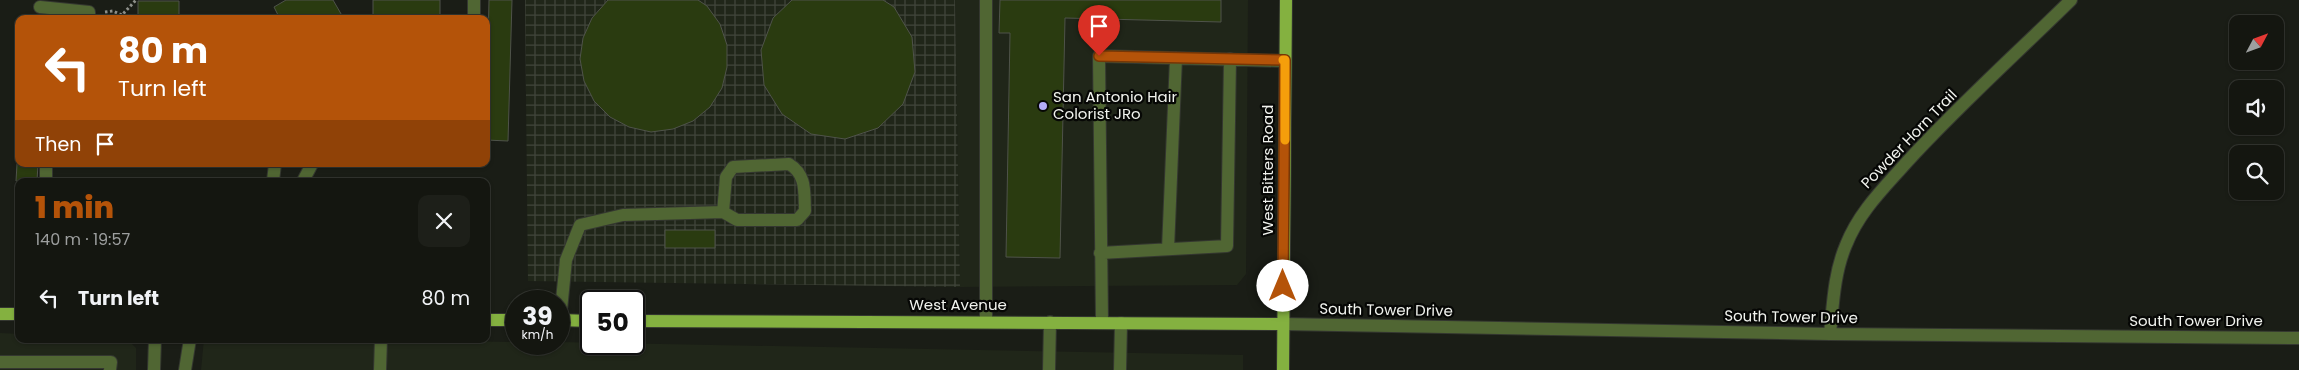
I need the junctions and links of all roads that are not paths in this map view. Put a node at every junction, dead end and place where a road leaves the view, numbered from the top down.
1 (474, 0) edge
2 (986, 0) edge
3 (1286, 0) edge
4 (2071, 0) edge
5 (40, 9) edge
6 (89, 15) edge
7 (474, 15) edge
8 (1176, 58) junction
9 (1230, 59) junction
10 (1285, 60) junction
11 (722, 212) junction
12 (1168, 249) junction
13 (1100, 253) junction
14 (562, 290) edge
15 (0, 314) edge
16 (15, 314) edge
17 (490, 320) edge
18 (505, 320) edge
19 (645, 321) edge
20 (986, 322) junction
21 (1050, 322) junction
22 (1102, 322) junction
23 (1121, 323) junction
24 (1283, 324) junction
25 (1830, 334) junction
26 (2299, 338) edge
27 (155, 343) edge
28 (189, 343) edge
29 (381, 343) edge
30 (0, 362) edge
31 (110, 370) edge
32 (154, 370) edge
33 (185, 370) edge
34 (380, 370) edge
35 (1049, 370) edge
36 (1120, 370) edge
37 (1283, 370) edge

1 - 7 street
2 - 20 street
3 - 10 main road, West Bitters Road
4 - 25 street, Powder Horn Trail
5 - 6 street
8 - 9 street
8 - 12 street
8 - 13 street
9 - 10 street
9 - 12 street
10 - 24 main road, West Bitters Road
11 - 11 street
11 - 14 street
12 - 13 street
13 - 22 street
15 - 16 main road
17 - 18 main road
19 - 20 main road, West Avenue
20 - 21 main road, West Avenue
21 - 22 main road, West Avenue
21 - 35 street
22 - 23 main road, West Avenue
23 - 24 main road, West Avenue
23 - 36 street
24 - 25 street, South Tower Drive
24 - 37 main road, West Bitters Road
25 - 26 street, South Tower Drive
27 - 32 street
28 - 33 street
29 - 34 street
30 - 31 street

